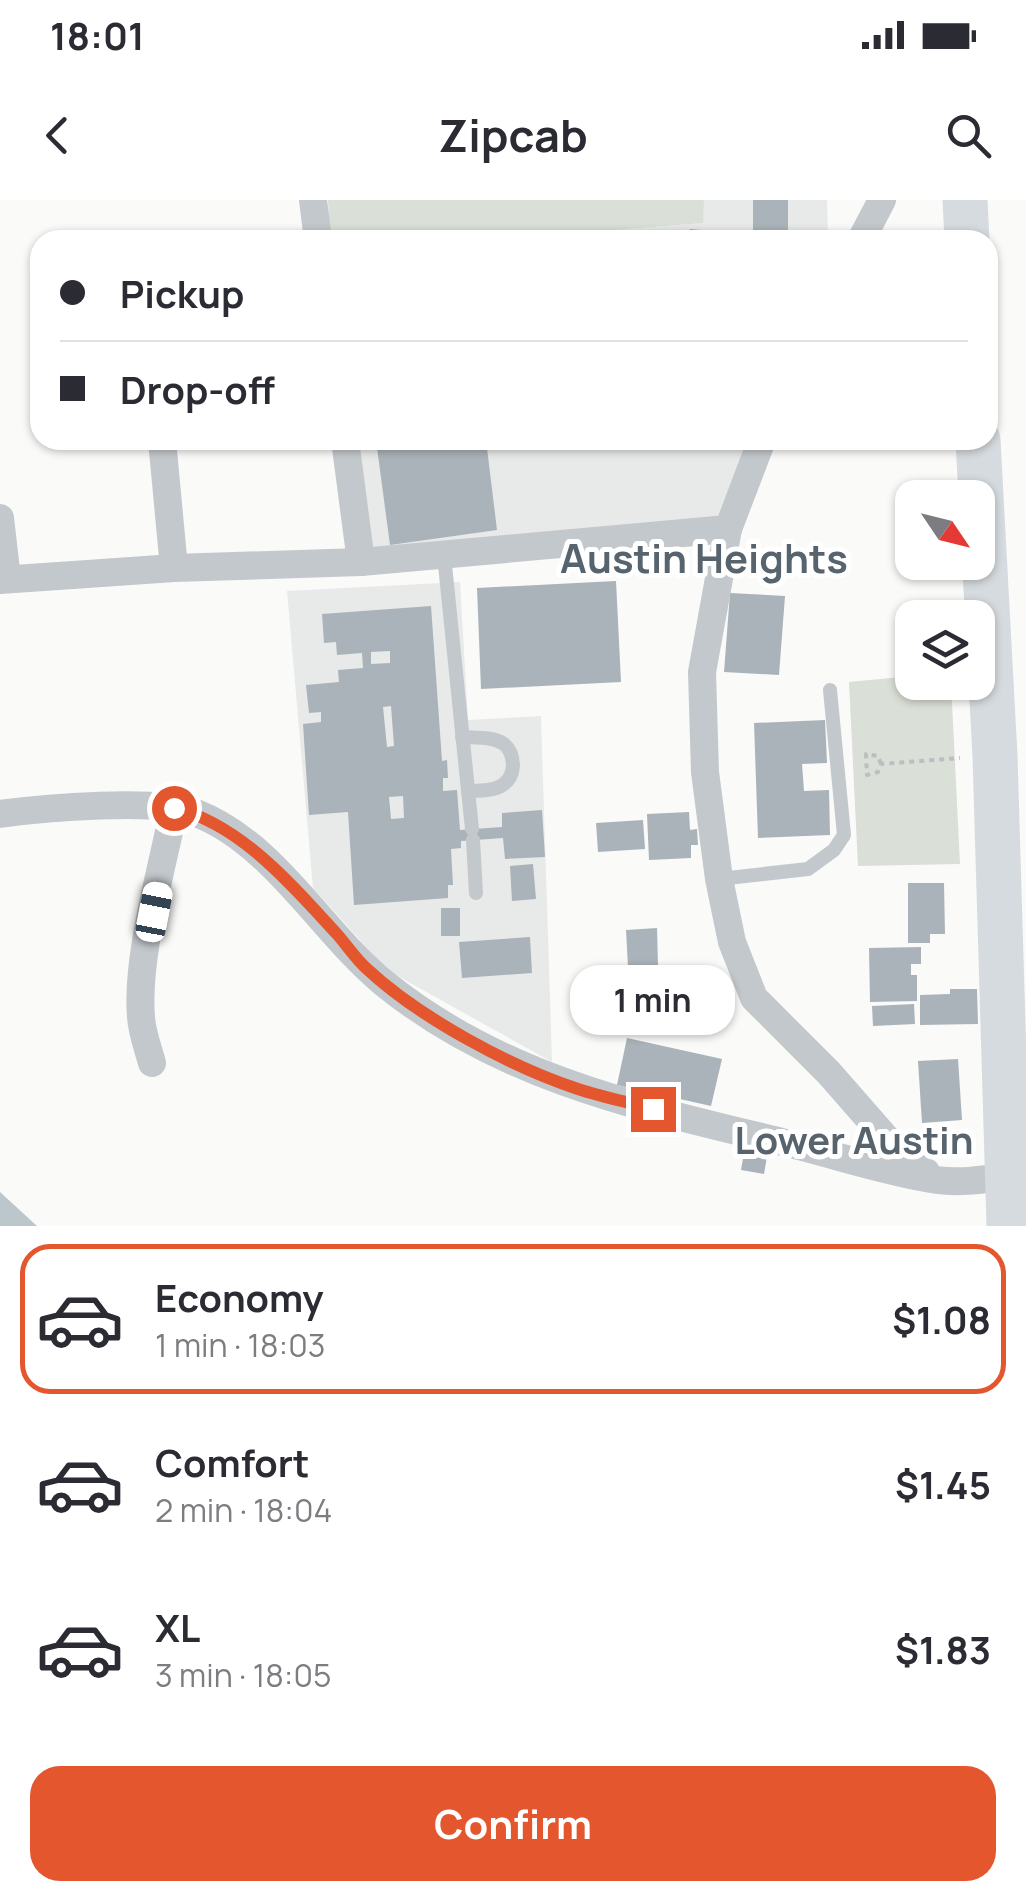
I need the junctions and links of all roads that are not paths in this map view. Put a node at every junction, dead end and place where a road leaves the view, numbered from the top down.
1 (313, 200) edge
2 (882, 200) edge
3 (965, 200) edge
4 (317, 230) edge
5 (866, 230) edge
6 (966, 230) edge
7 (163, 450) edge
8 (346, 450) edge
9 (758, 450) edge
10 (979, 450) edge
11 (0, 518) edge
12 (728, 528) junction
13 (444, 555) junction
14 (361, 562) junction
15 (174, 568) junction
16 (3, 580) edge
17 (830, 690) dead end
18 (462, 738) junction
19 (468, 790) junction
20 (174, 808) junction
21 (0, 814) edge
22 (719, 879) junction
23 (476, 893) dead end
24 (152, 1063) dead end
25 (1016, 1175) edge
26 (939, 1180) junction
27 (1009, 1226) edge

1 - 4 street
2 - 5 street
3 - 6 highway
7 - 15 street
8 - 14 street
9 - 12 street
10 - 25 highway
11 - 16 street
12 - 13 street
12 - 22 street
13 - 14 street
13 - 18 lane
14 - 15 street
15 - 16 street
17 - 22 lane
18 - 19 lane
18 - 19 lane
19 - 23 lane
20 - 21 street
20 - 24 street
20 - 26 street
22 - 26 street
25 - 26 street
25 - 27 highway

